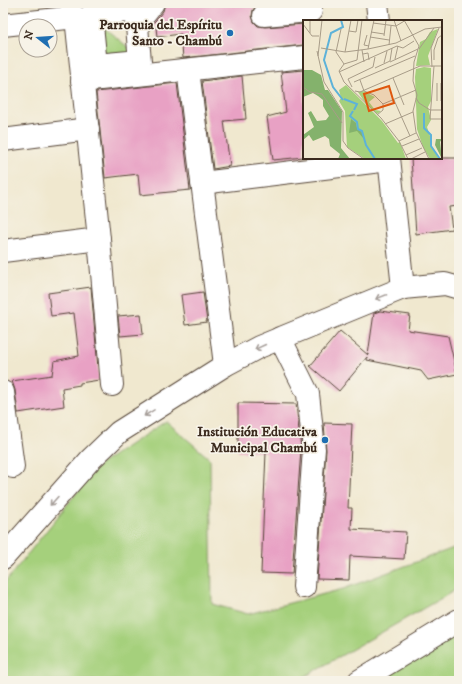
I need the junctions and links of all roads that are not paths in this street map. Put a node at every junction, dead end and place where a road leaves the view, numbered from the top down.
1 (310, 3) edge
2 (377, 3) edge
3 (264, 15) dead end
4 (379, 20) edge
5 (3, 25) edge
6 (303, 57) edge
7 (188, 70) junction
8 (82, 81) junction
9 (88, 129) junction
10 (3, 140) edge
11 (389, 159) edge
12 (202, 183) junction
13 (99, 239) junction
14 (3, 250) edge
15 (404, 288) junction
16 (459, 288) edge
17 (280, 338) junction
18 (225, 365) junction
19 (112, 385) dead end
20 (3, 392) edge
21 (13, 467) dead end
22 (3, 558) edge
23 (304, 587) dead end
24 (459, 620) edge
25 (359, 681) edge

1 - 3 street
2 - 4 street
5 - 8 street
6 - 7 street
7 - 8 street
7 - 12 street
8 - 9 street
9 - 10 street
9 - 13 street
11 - 12 street
11 - 15 street
12 - 18 street
13 - 14 street
13 - 19 street
15 - 16 street
15 -> 17 street
17 -> 18 street
17 - 23 street
18 -> 22 street
20 - 21 street
24 - 25 street

